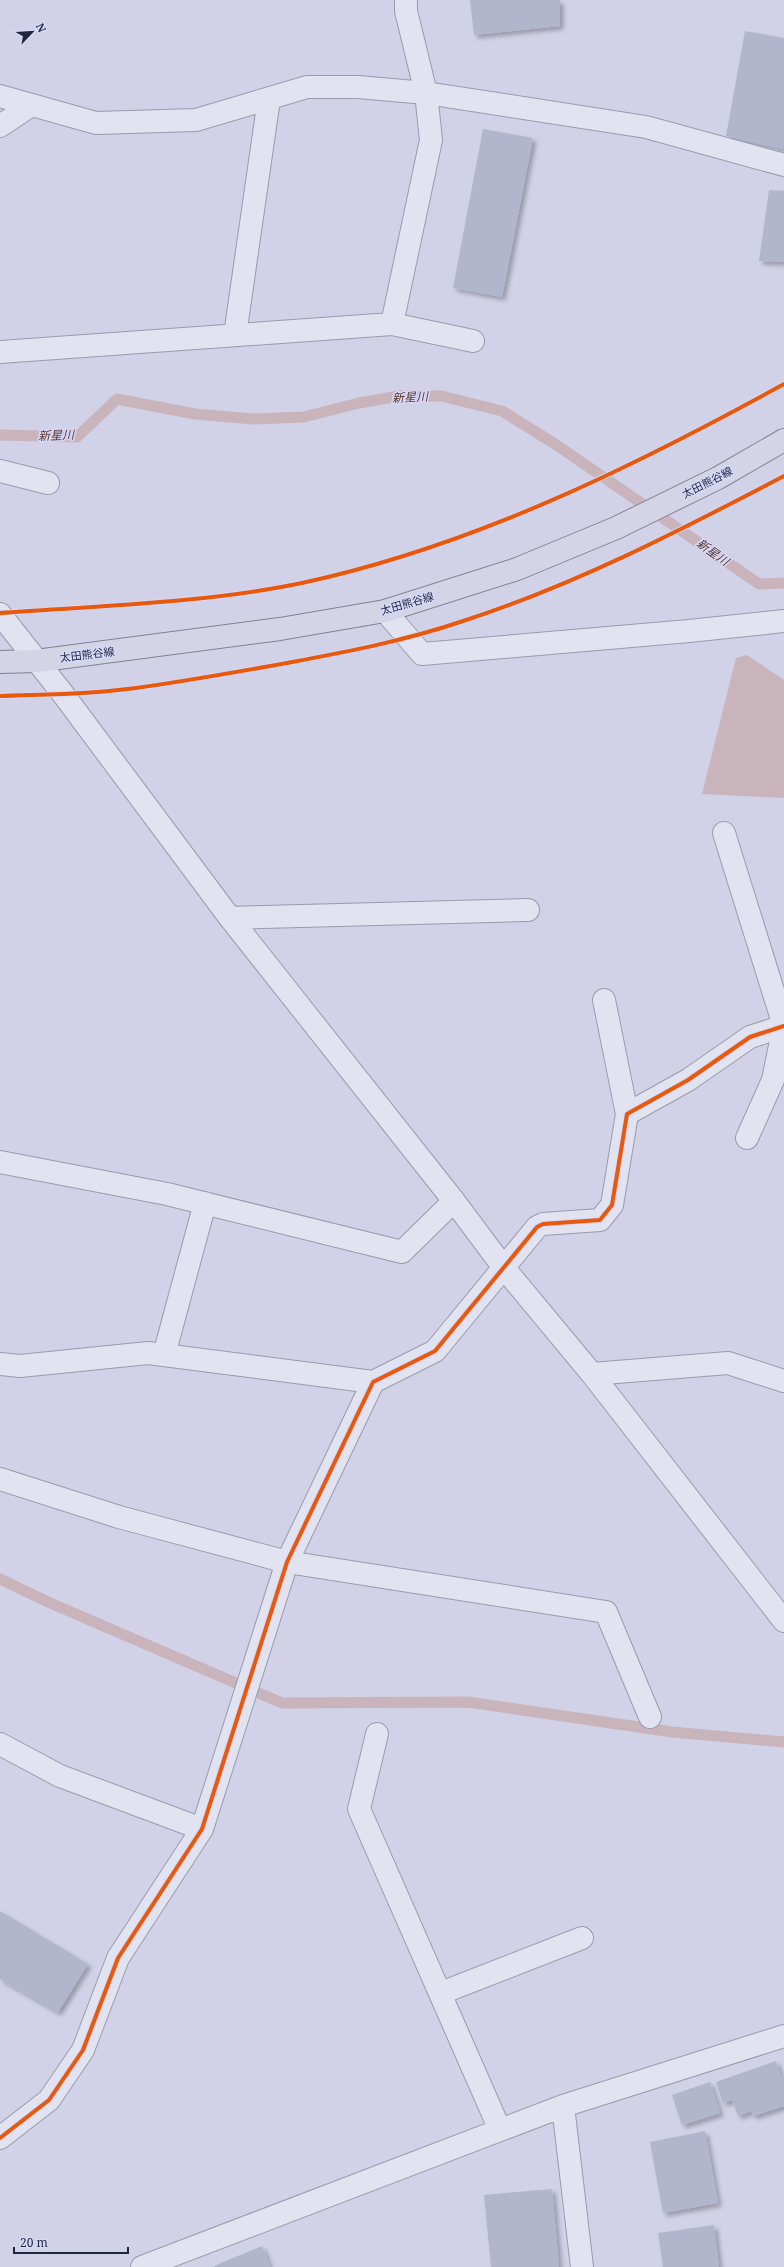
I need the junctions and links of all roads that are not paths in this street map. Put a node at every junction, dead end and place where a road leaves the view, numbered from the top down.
1 (406, 0) edge
2 (426, 93) junction
3 (0, 96) edge
4 (269, 99) junction
5 (30, 106) junction
6 (0, 126) edge
7 (784, 165) edge
8 (392, 324) junction
9 (235, 335) junction
10 (473, 341) dead end
11 (0, 352) edge
12 (784, 440) edge
13 (0, 471) edge
14 (48, 483) dead end
15 (385, 611) junction
16 (0, 614) edge
17 (784, 621) edge
18 (36, 661) junction
19 (0, 662) edge
20 (724, 833) dead end
21 (528, 910) dead end
22 (230, 918) junction
23 (604, 1000) dead end
24 (784, 1026) edge
25 (627, 1114) junction
26 (747, 1138) dead end
27 (0, 1162) edge
28 (454, 1201) junction
29 (205, 1203) junction
30 (504, 1268) junction
31 (164, 1355) junction
32 (0, 1364) edge
33 (592, 1374) junction
34 (784, 1381) edge
35 (373, 1382) junction
36 (0, 1479) edge
37 (286, 1562) junction
38 (784, 1621) edge
39 (650, 1717) dead end
40 (377, 1734) dead end
41 (0, 1744) edge
42 (202, 1829) junction
43 (582, 1938) dead end
44 (441, 1993) junction
45 (783, 2038) edge
46 (563, 2106) junction
47 (500, 2130) junction
48 (0, 2138) edge
49 (165, 2263) edge
50 (142, 2267) edge
51 (582, 2267) edge

1 - 2 street
2 - 4 street
2 - 7 street
2 - 8 street
3 - 5 street
4 - 5 street
4 - 9 street
5 - 6 street
8 - 9 street
8 - 10 street
9 - 11 street
12 - 15 main road, 太田熊谷線
13 - 14 street
15 - 17 street
15 - 18 main road, 太田熊谷線
16 - 18 street
18 - 19 main road, 太田熊谷線
18 - 22 street
20 - 24 street
21 - 22 street
22 - 28 street
23 - 25 street
24 - 25 street
24 - 26 street
25 - 30 street
27 - 29 street
28 - 29 street
28 - 30 street
29 - 31 street
30 - 33 street
30 - 35 street
31 - 32 street
31 - 35 street
33 - 34 street
33 - 38 street
35 - 37 street
36 - 37 street
37 - 39 street
37 - 42 street
40 - 44 street
41 - 42 street
42 - 48 street
43 - 44 street
44 - 47 street
45 - 46 street
46 - 47 street
46 - 51 street
47 - 49 street
49 - 50 street

